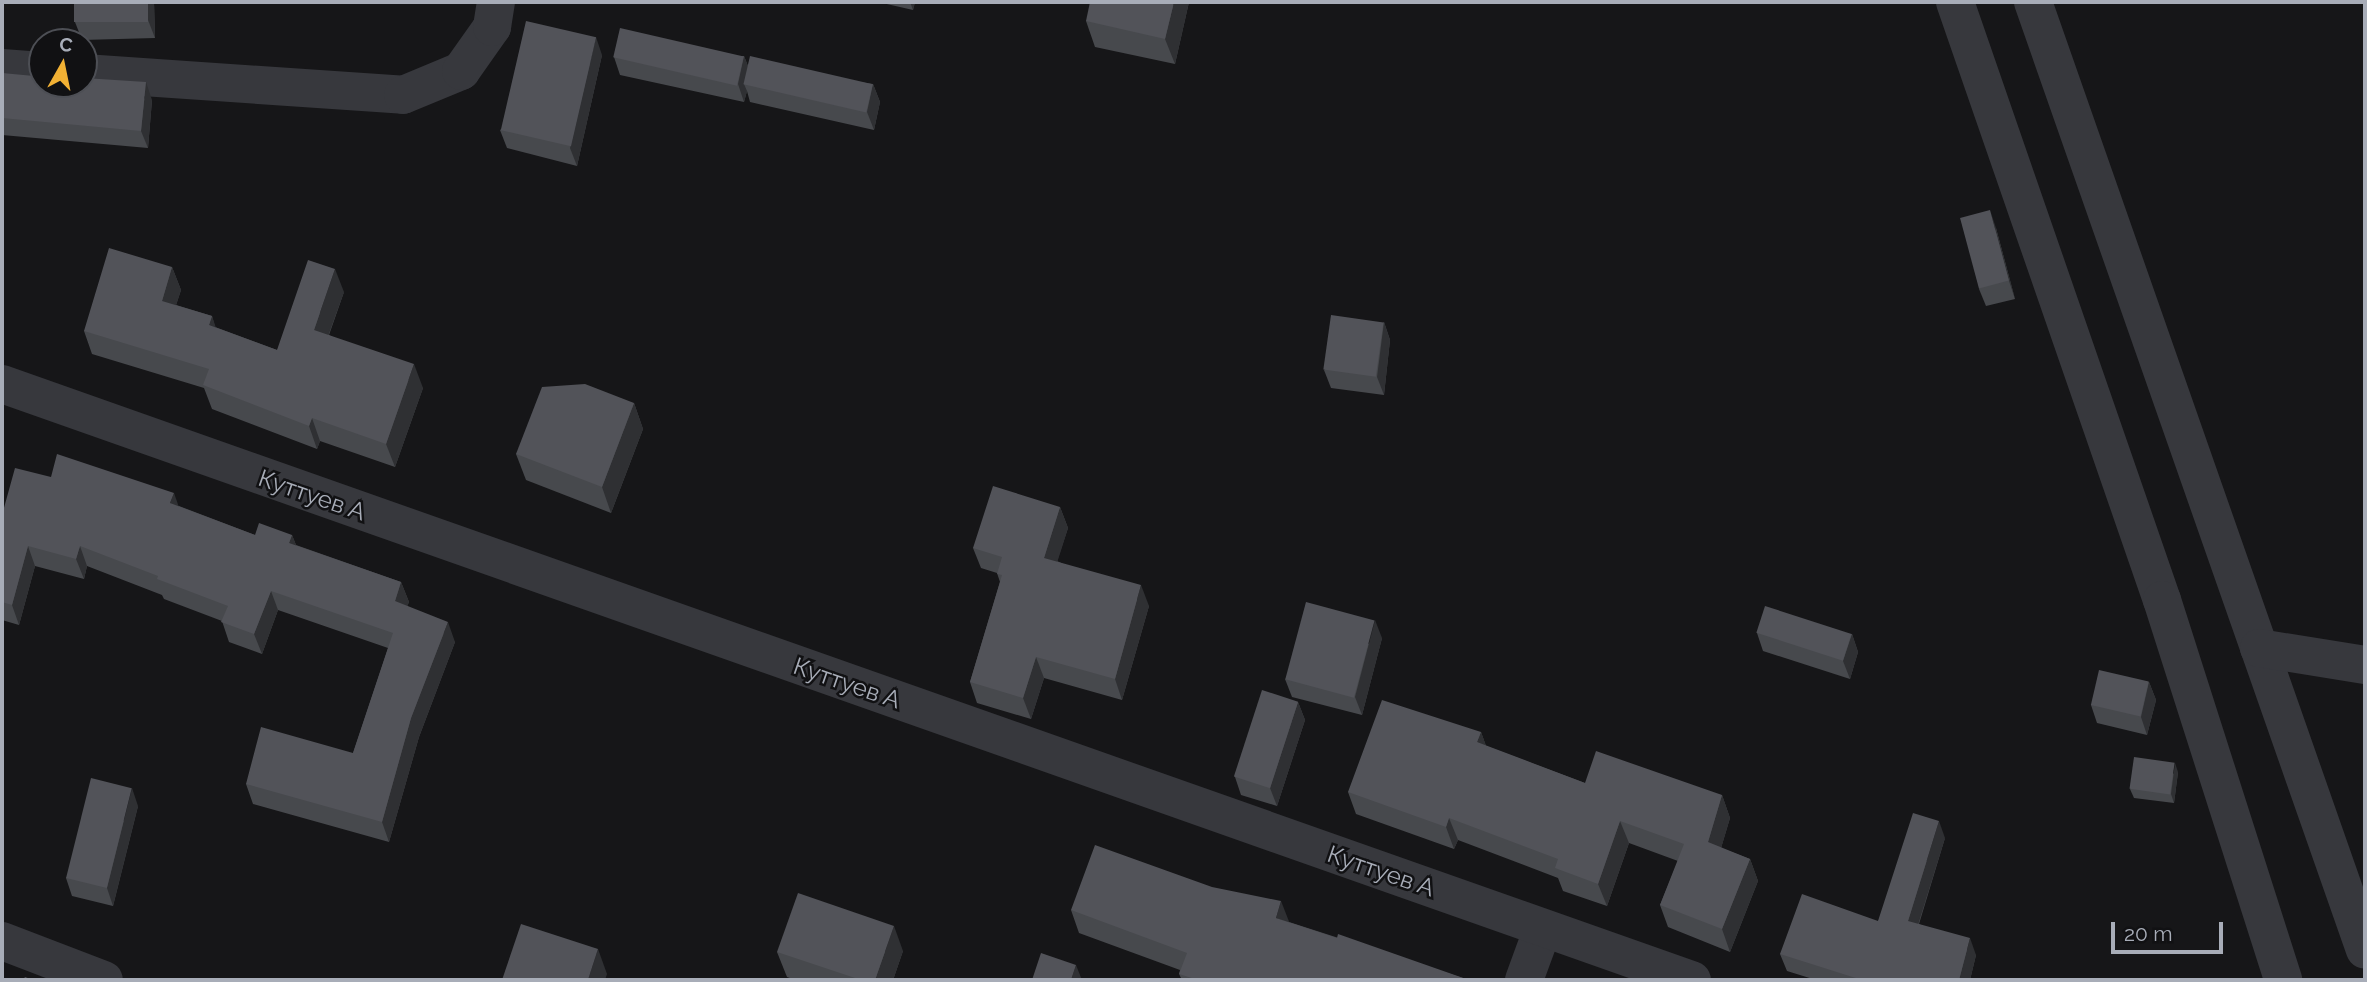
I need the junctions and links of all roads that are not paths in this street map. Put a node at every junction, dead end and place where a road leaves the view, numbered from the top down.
1 (496, 2) edge
2 (1955, 2) edge
3 (2033, 2) edge
4 (2, 68) edge
5 (28, 70) edge
6 (98, 74) edge
7 (2, 384) edge
8 (2259, 648) junction
9 (2365, 665) edge
10 (1543, 928) junction
11 (2, 941) edge
12 (2365, 950) edge
13 (104, 980) edge
14 (1524, 980) edge
15 (1692, 980) edge
16 (2283, 980) edge

1 - 6 street
2 - 16 street
3 - 8 street
4 - 5 street
7 - 10 street, Куттуев А
8 - 9 street
8 - 12 street
10 - 14 street
10 - 15 street, Куттуев А
11 - 13 street

